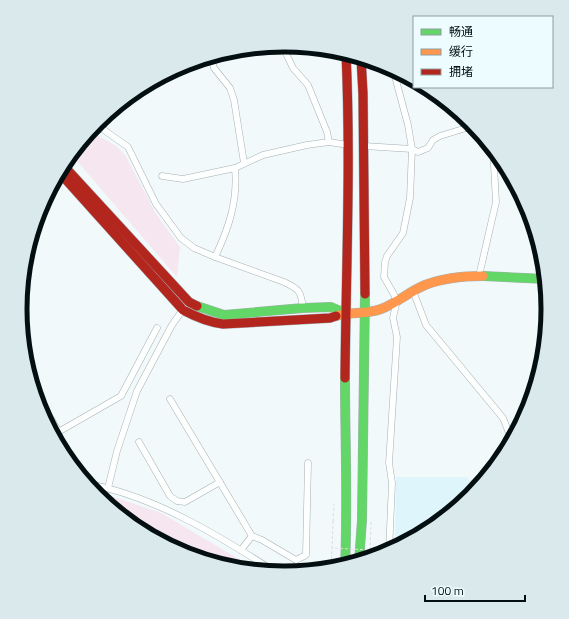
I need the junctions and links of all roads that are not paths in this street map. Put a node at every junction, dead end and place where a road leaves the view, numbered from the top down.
1 (285, 52) edge
2 (346, 60) edge
3 (213, 63) edge
4 (361, 64) edge
5 (394, 77) edge
6 (101, 128) edge
7 (466, 128) edge
8 (329, 142) junction
9 (348, 145) junction
10 (364, 146) junction
11 (412, 149) junction
12 (494, 159) edge
13 (244, 163) junction
14 (235, 168) junction
15 (68, 170) edge
16 (162, 176) dead end
17 (64, 177) edge
18 (215, 257) junction
19 (479, 276) junction
20 (540, 279) edge
21 (413, 291) junction
22 (397, 300) junction
23 (186, 306) junction
24 (303, 308) junction
25 (365, 312) junction
26 (345, 313) junction
27 (157, 328) dead end
28 (170, 399) dead end
29 (58, 432) edge
30 (510, 435) edge
31 (139, 442) dead end
32 (308, 463) dead end
33 (220, 482) junction
34 (97, 486) edge
35 (108, 488) junction
36 (252, 536) junction
37 (389, 544) edge
38 (241, 550) junction
39 (359, 555) edge
40 (345, 559) edge
41 (267, 566) edge

1 - 8 street
2 - 9 main road
3 - 13 street
4 - 10 main road
5 - 11 street
6 - 18 street
7 - 11 street
8 - 9 street
8 - 13 street
9 - 26 main road
10 - 11 street
10 - 25 main road
11 - 22 street
12 - 19 street
13 - 14 street
14 - 16 street
14 - 18 street
15 - 23 main road
17 - 23 main road
18 - 24 street
19 - 20 main road
19 - 21 main road
21 - 22 main road
21 - 30 street
22 - 25 main road
22 - 37 street
23 - 24 main road
23 - 26 main road
23 - 35 street
24 - 26 main road
25 - 26 main road
25 - 39 main road
26 - 40 main road
27 - 29 street
28 - 33 street
31 - 33 street
32 - 36 street
33 - 36 street
34 - 35 street
35 - 38 street
36 - 38 street
38 - 41 street

